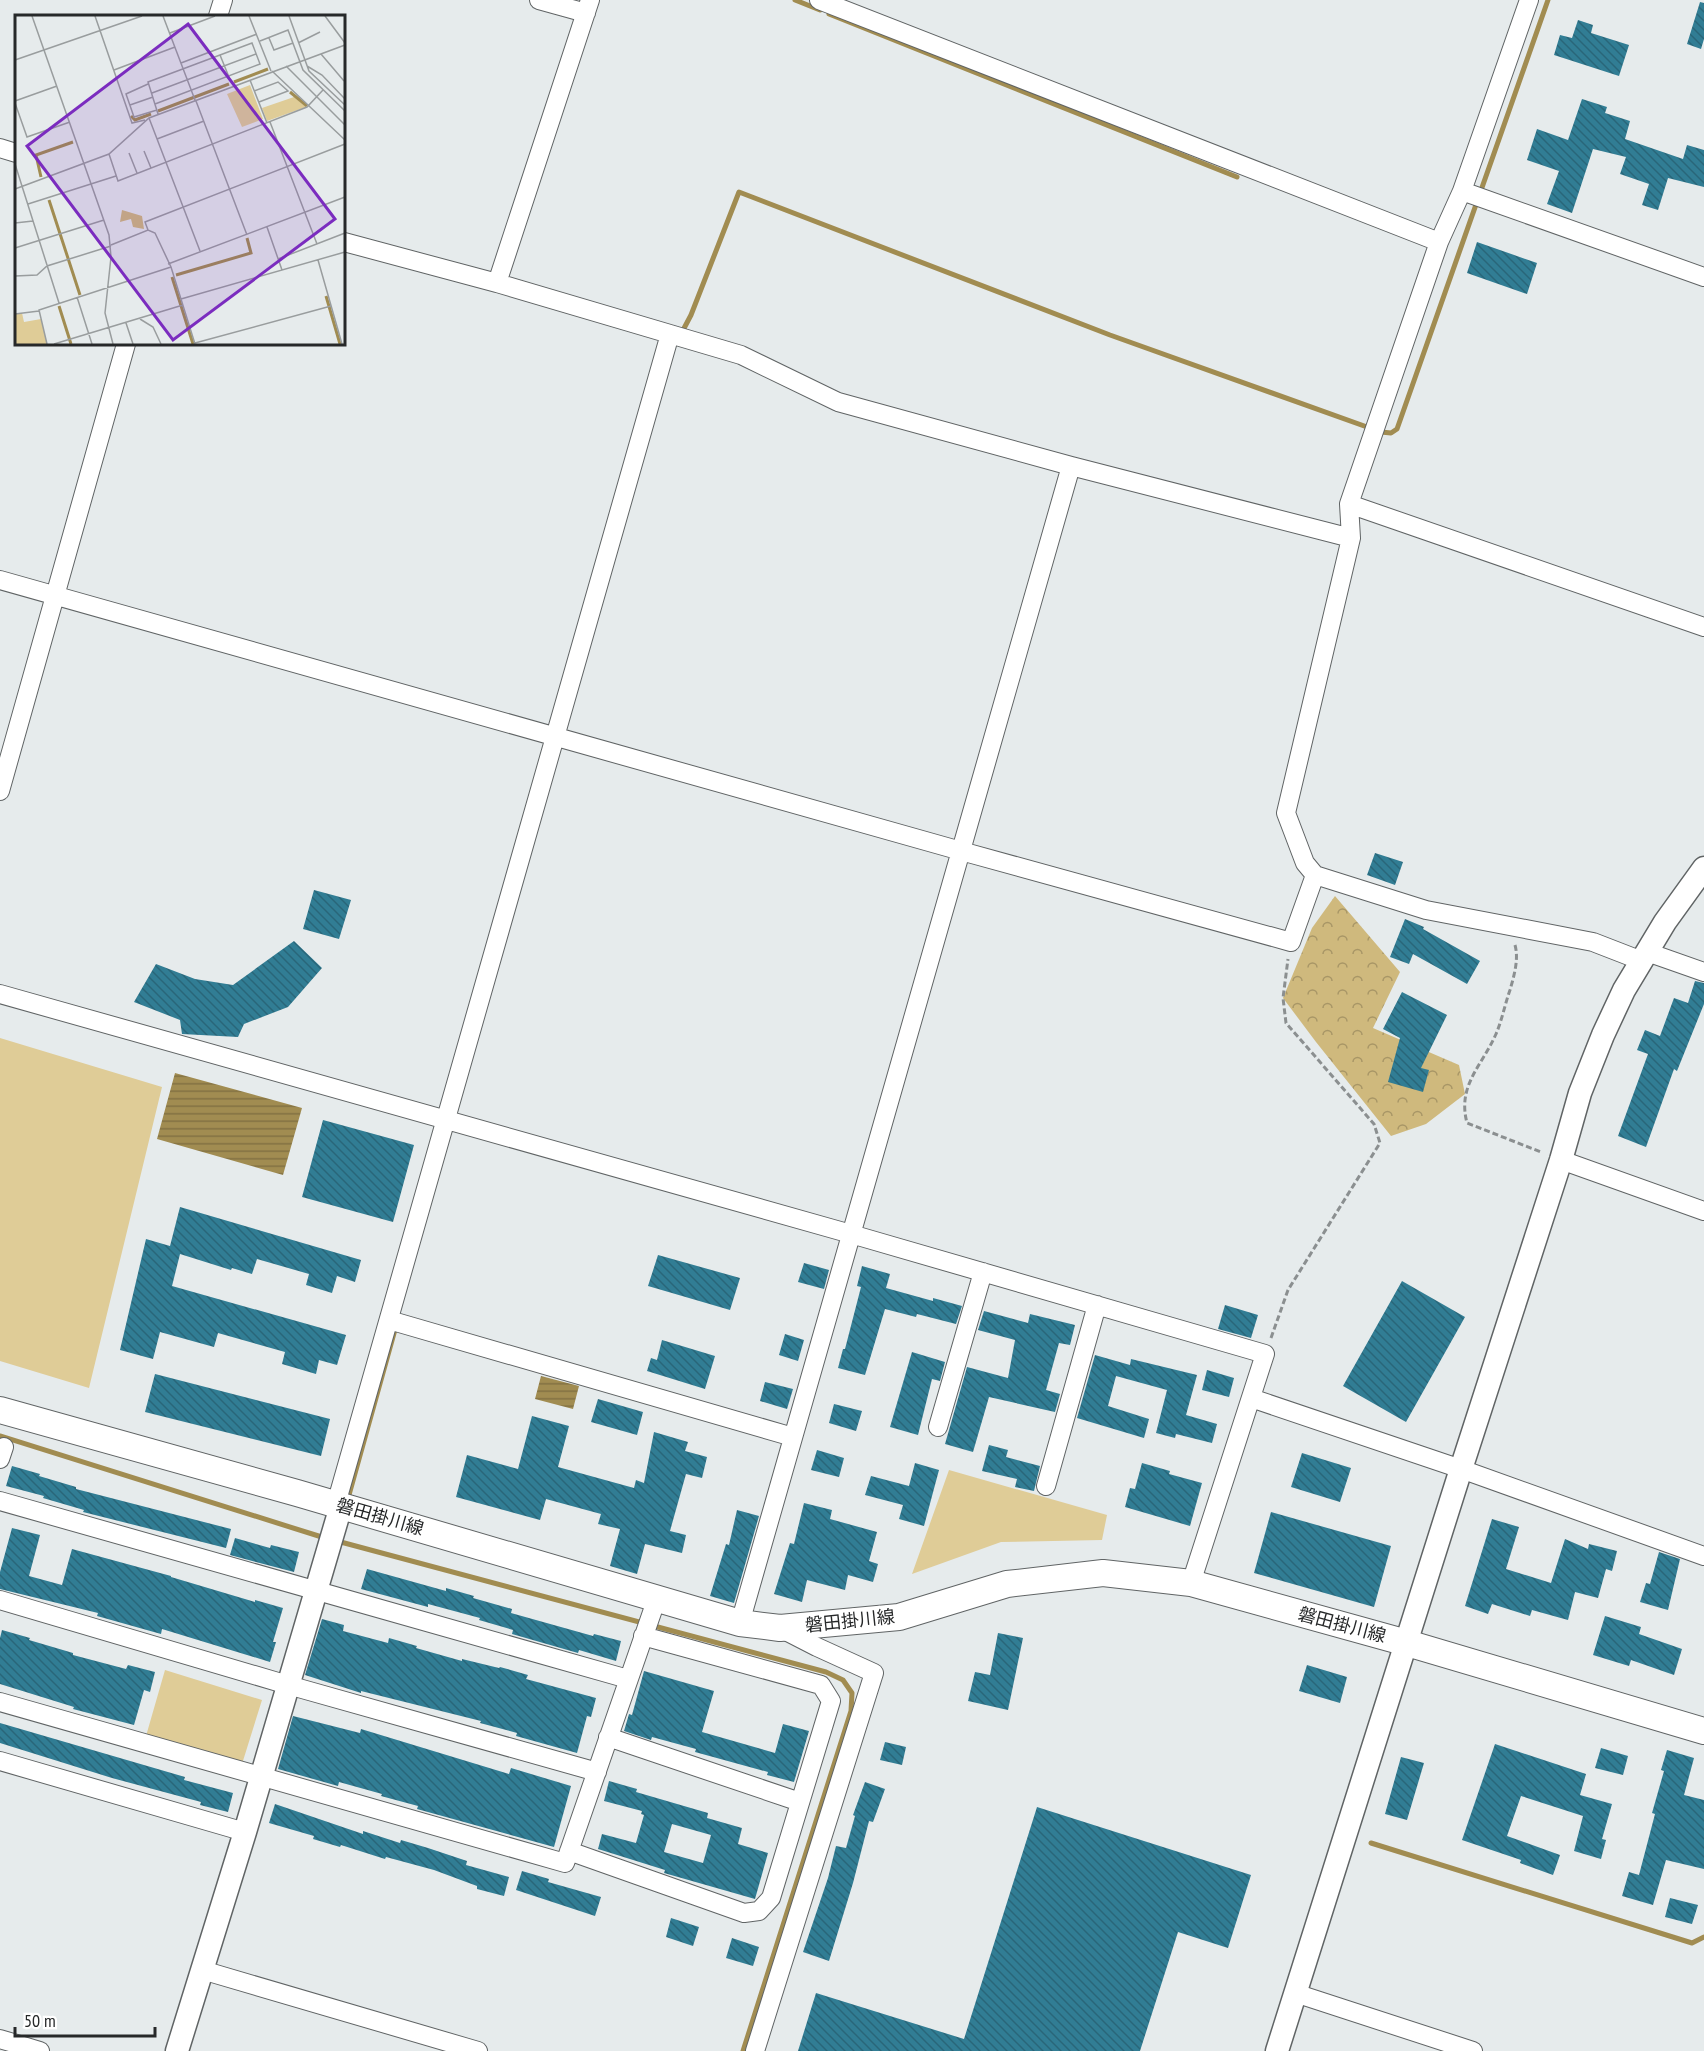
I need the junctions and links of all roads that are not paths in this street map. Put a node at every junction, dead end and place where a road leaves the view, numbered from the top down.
1 (223, 0) edge
2 (539, 0) edge
3 (819, 0) edge
4 (1529, 0) edge
5 (588, 6) edge
6 (219, 15) edge
7 (0, 148) edge
8 (15, 153) edge
9 (1462, 191) junction
10 (345, 242) edge
11 (1439, 242) junction
12 (1704, 278) edge
13 (497, 283) junction
14 (670, 334) junction
15 (126, 345) edge
16 (1071, 466) junction
17 (1349, 504) junction
18 (1352, 538) junction
19 (0, 580) edge
20 (55, 596) junction
21 (1704, 627) edge
22 (554, 736) junction
23 (0, 791) edge
24 (961, 851) junction
25 (1704, 868) edge
26 (1315, 875) junction
27 (1644, 956) junction
28 (1704, 972) edge
29 (0, 994) edge
30 (447, 1119) junction
31 (1561, 1160) junction
32 (1704, 1211) edge
33 (851, 1234) junction
34 (983, 1272) junction
35 (1097, 1305) junction
36 (389, 1320) junction
37 (1251, 1398) junction
38 (0, 1410) edge
39 (938, 1427) dead end
40 (793, 1437) junction
41 (1461, 1469) junction
42 (1046, 1486) dead end
43 (0, 1501) edge
44 (338, 1505) junction
45 (1704, 1556) edge
46 (1191, 1583) junction
47 (316, 1591) junction
48 (657, 1598) junction
49 (0, 1600) edge
50 (740, 1623) junction
51 (780, 1628) junction
52 (644, 1636) junction
53 (1407, 1643) junction
54 (628, 1679) junction
55 (288, 1685) junction
56 (0, 1702) edge
57 (1704, 1731) edge
58 (608, 1737) junction
59 (0, 1761) edge
60 (597, 1772) junction
61 (261, 1778) junction
62 (801, 1802) junction
63 (245, 1832) junction
64 (569, 1851) junction
65 (202, 1970) junction
66 (1295, 1993) junction
67 (0, 2039) edge
68 (40, 2051) edge
69 (177, 2051) edge
70 (478, 2051) edge
71 (755, 2051) edge
72 (1277, 2051) edge
73 (1473, 2051) edge

1 - 6 street
2 - 5 street
3 - 11 street
4 - 9 street
5 - 13 street
7 - 8 street
9 - 11 street
9 - 12 street
10 - 13 street
11 - 17 street
13 - 14 street
14 - 16 street
14 - 22 street
15 - 20 street
16 - 18 street
16 - 24 street
17 - 18 street
17 - 21 street
18 - 26 street
19 - 20 street
20 - 22 street
20 - 23 street
22 - 24 street
22 - 30 street
24 - 26 street
24 - 33 street
25 - 27 street
26 - 27 street
27 - 28 street
27 - 31 street
29 - 30 street
30 - 33 street
30 - 36 street
31 - 32 street
31 - 41 street
33 - 34 street
33 - 40 street
34 - 35 street
34 - 39 street
35 - 37 street
35 - 42 street
36 - 40 street
36 - 44 street
37 - 41 street
37 - 46 street
38 - 44 main road, 磐田掛川線
40 - 50 street
41 - 45 street
41 - 53 street
43 - 47 street
44 - 47 street
44 - 48 main road, 磐田掛川線
46 - 51 main road, 磐田掛川線
46 - 53 main road, 磐田掛川線
47 - 54 street
47 - 55 street
48 - 50 main road, 磐田掛川線
48 - 52 street
49 - 55 street
50 - 51 main road, 磐田掛川線
51 - 71 street
52 - 54 street
52 - 62 street
53 - 57 main road, 磐田掛川線
53 - 66 street
54 - 58 street
55 - 60 street
55 - 61 street
56 - 61 street
58 - 60 street
58 - 62 street
59 - 63 street
60 - 64 street
61 - 63 street
61 - 64 street
62 - 64 street
63 - 65 street
65 - 69 street
65 - 70 street
66 - 72 street
66 - 73 street
67 - 68 street

